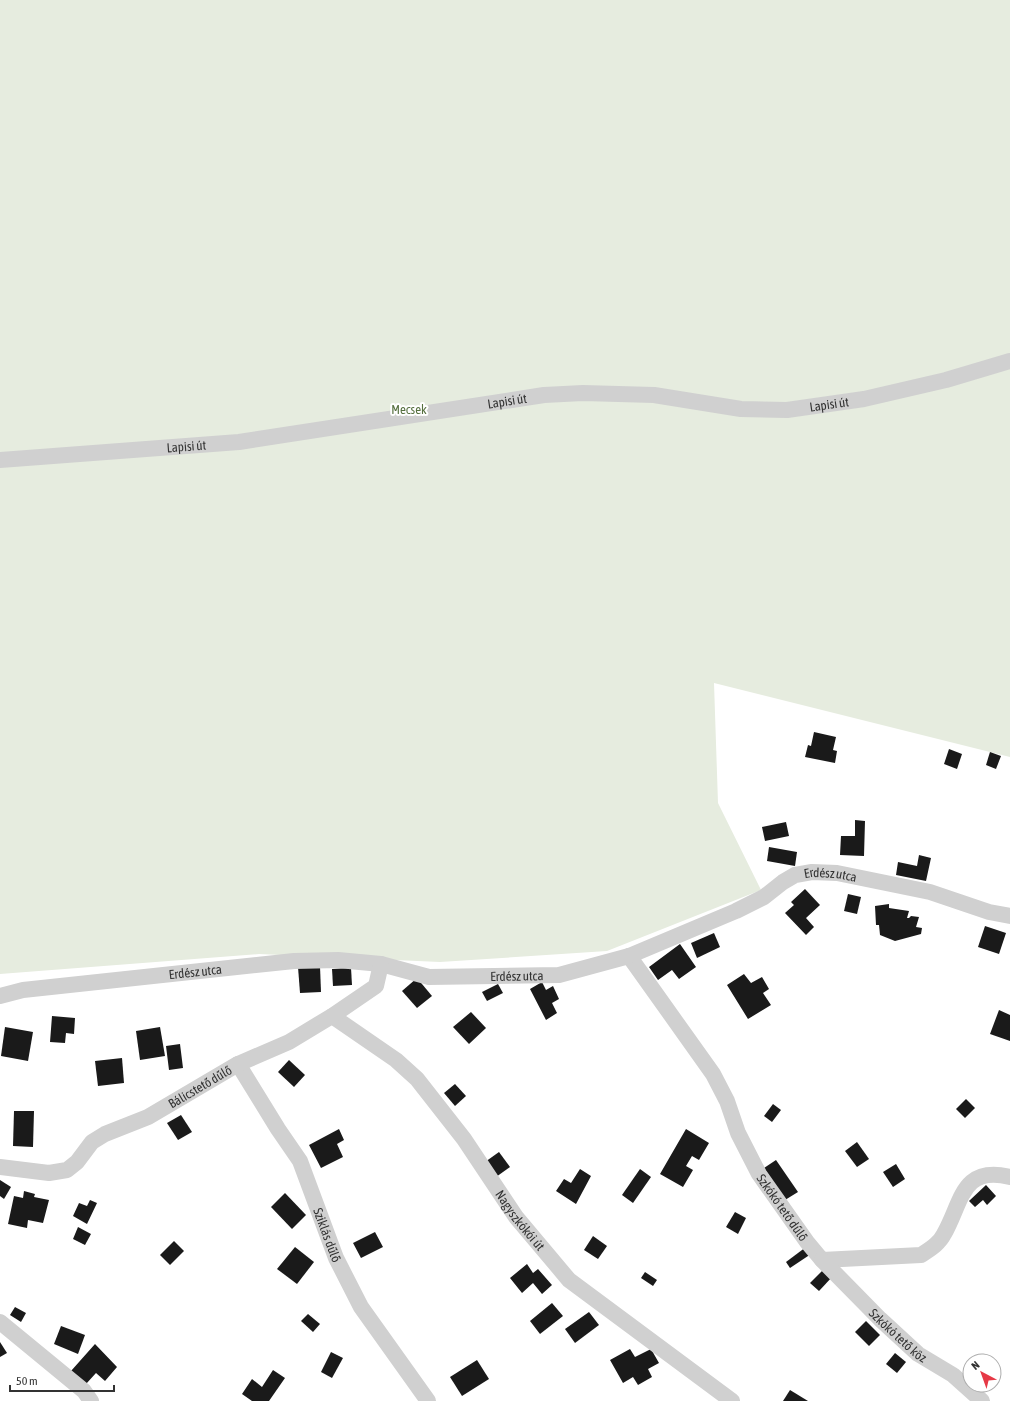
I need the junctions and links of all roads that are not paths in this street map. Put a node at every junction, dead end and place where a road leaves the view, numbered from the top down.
1 (1010, 361) edge
2 (0, 460) edge
3 (1010, 916) edge
4 (629, 956) junction
5 (381, 964) junction
6 (0, 996) edge
7 (332, 1016) junction
8 (238, 1064) junction
9 (0, 1167) edge
10 (1010, 1177) edge
11 (822, 1260) junction
12 (0, 1322) edge
13 (91, 1401) edge
14 (428, 1401) edge
15 (732, 1401) edge
16 (982, 1401) edge

1 - 2 street, Lapisi út
3 - 4 street, Erdész utca
4 - 5 street, Erdész utca
4 - 11 street, Szkókó tető dűlő
5 - 6 street, Erdész utca
5 - 7 street, Bálicstető dűlő
7 - 8 street, Bálicstető dűlő
7 - 15 street, Nagyszkókói út
8 - 9 street, Bálicstető dűlő
8 - 14 street, Sziklás dűlő
10 - 11 street
11 - 16 street, Szkókó tető köz
12 - 13 street

